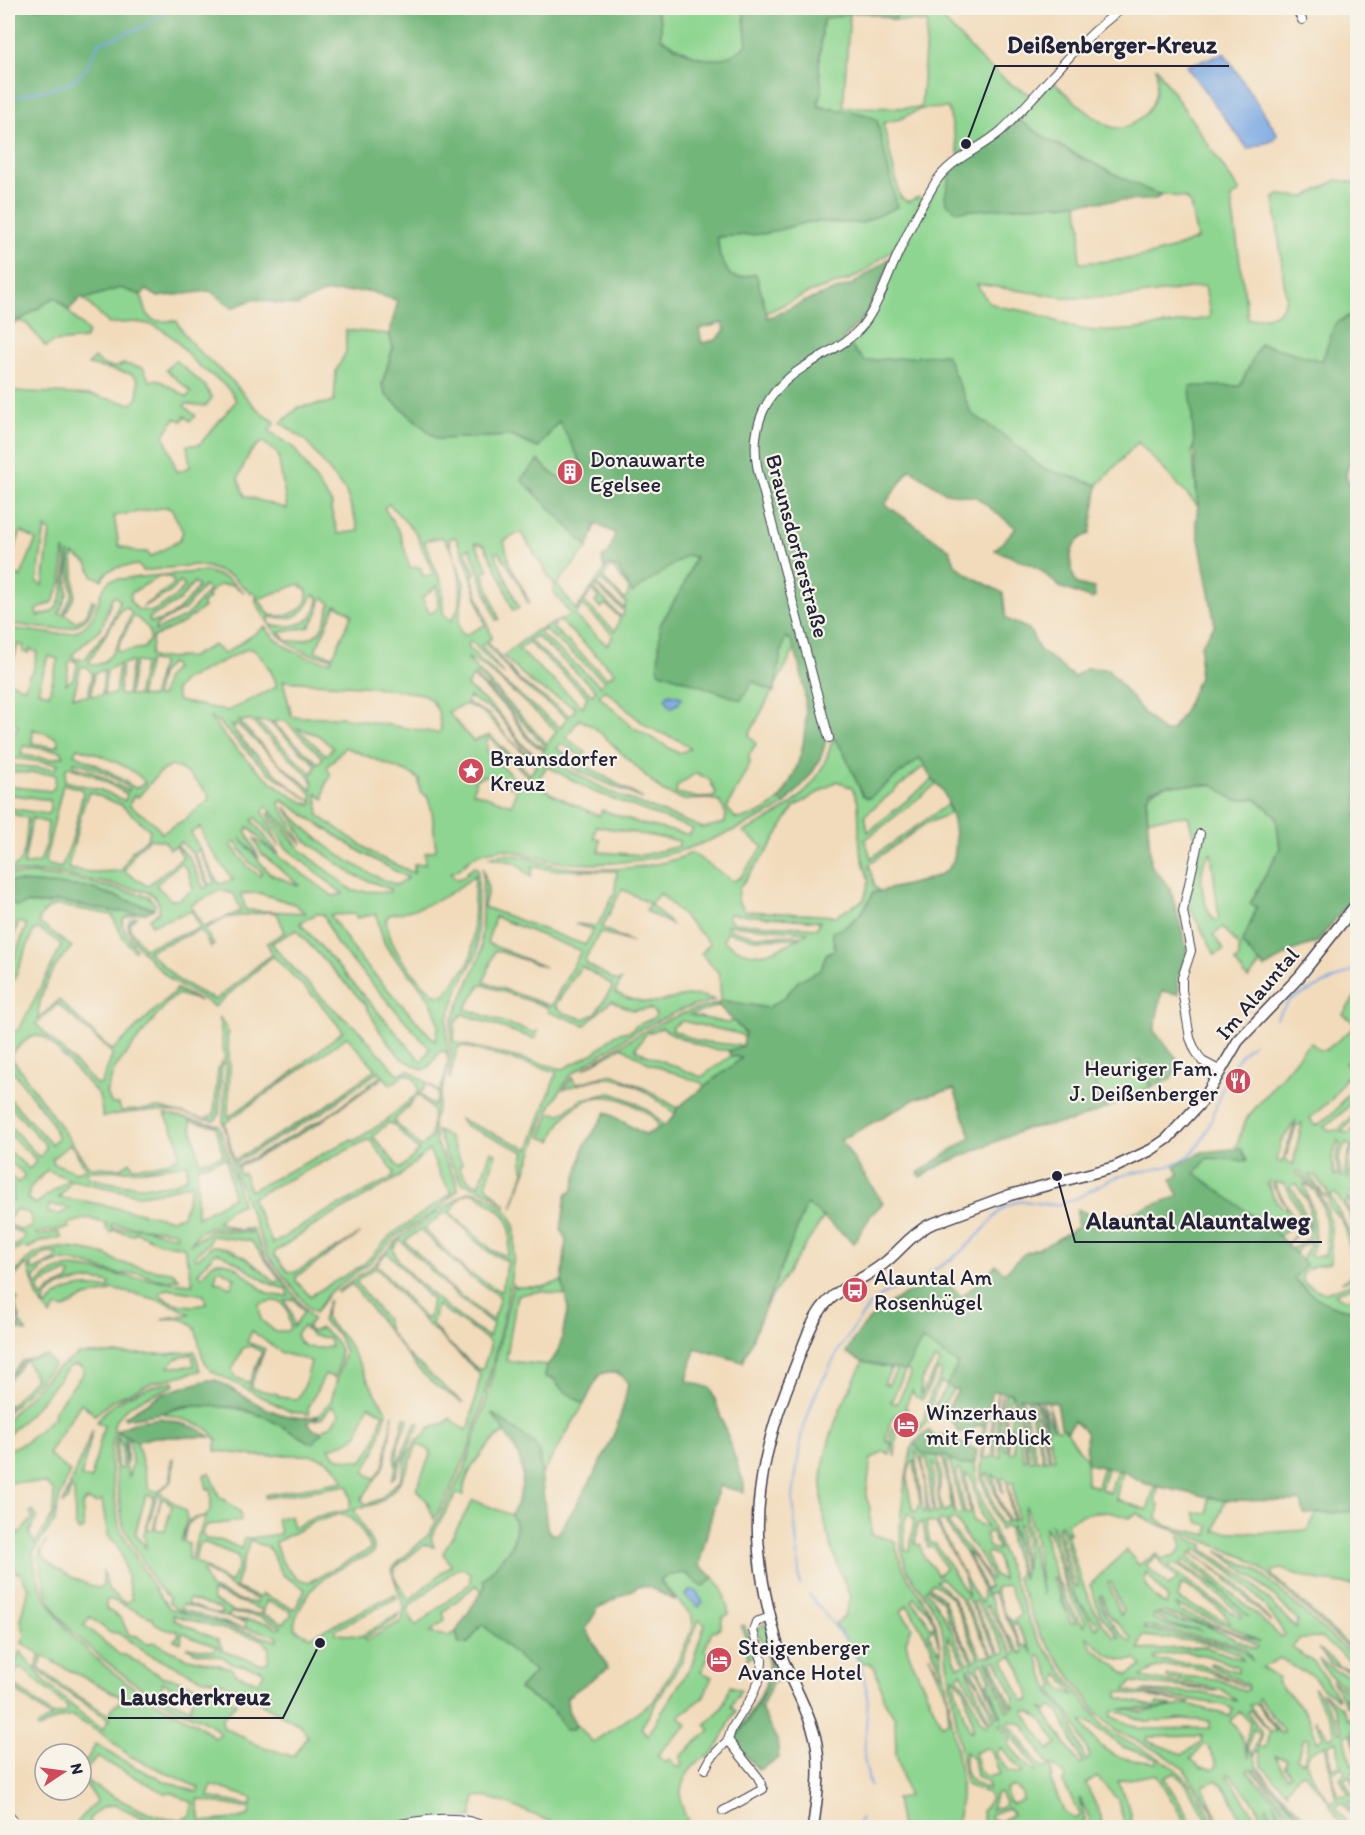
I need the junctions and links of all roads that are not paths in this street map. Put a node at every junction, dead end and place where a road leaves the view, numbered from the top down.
1 (1124, 8) edge
2 (1296, 8) edge
3 (1302, 20) dead end
4 (829, 738) dead end
5 (1200, 834) dead end
6 (1358, 902) edge
7 (1219, 1070) junction
8 (771, 1617) junction
9 (728, 1740) junction
10 (705, 1769) dead end
11 (723, 1811) dead end
12 (8, 1814) edge
13 (19, 1827) edge
14 (377, 1827) edge
15 (487, 1827) edge
16 (813, 1827) edge

1 - 4 street, Braunsdorferstraße
2 - 3 street
5 - 7 street
6 - 7 street, Im Alauntal
7 - 8 street, Im Alauntal
8 - 9 street
8 - 16 street, Im Alauntal
9 - 10 street
9 - 11 street
12 - 13 street
14 - 15 street

